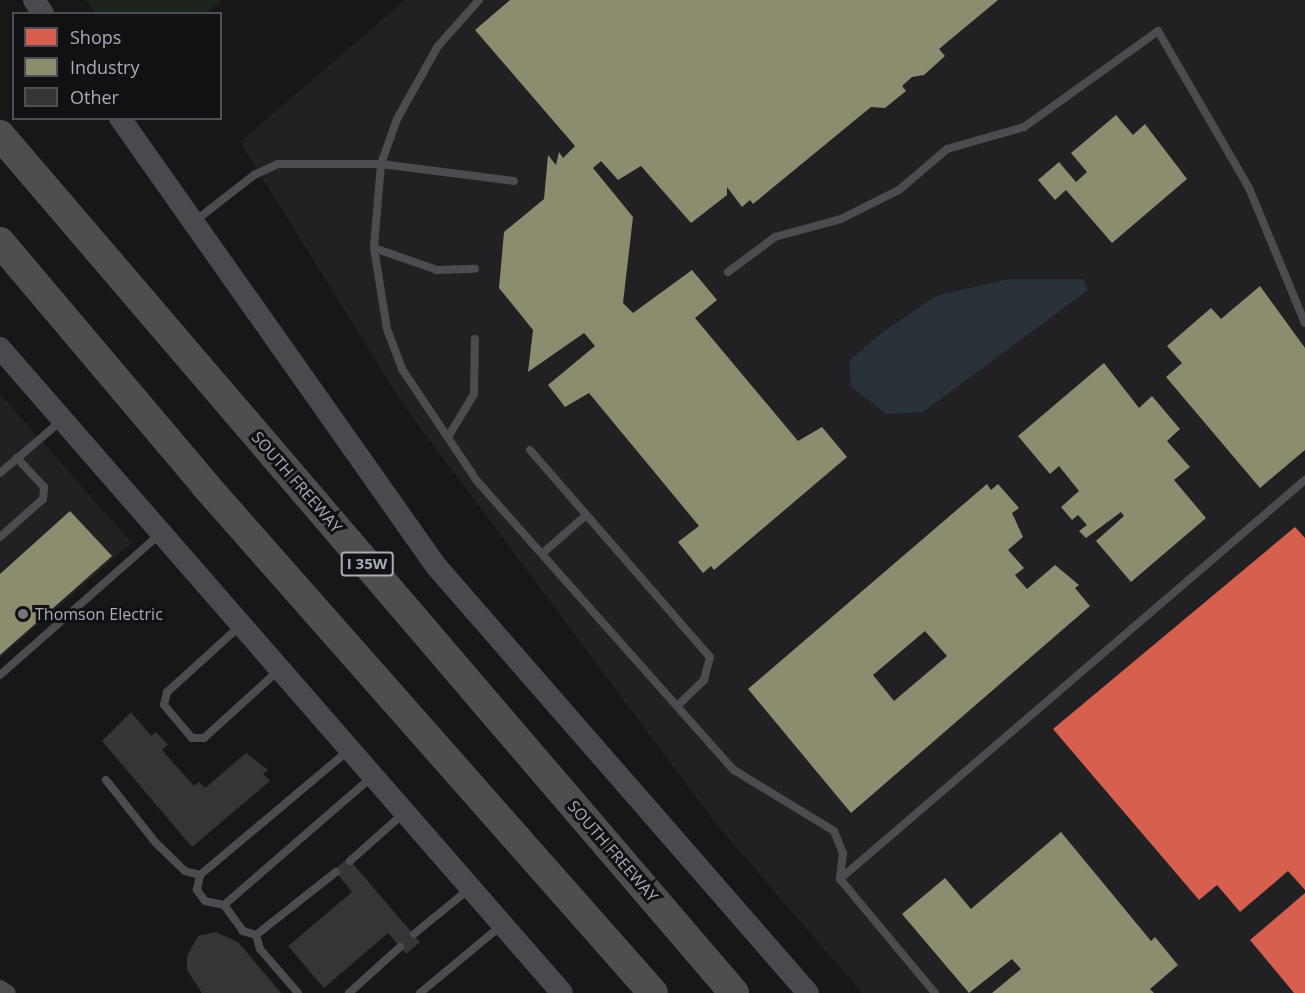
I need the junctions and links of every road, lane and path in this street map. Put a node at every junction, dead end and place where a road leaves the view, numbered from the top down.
1 (479, 0) edge
2 (121, 120) edge
3 (0, 135) edge
4 (381, 164) junction
5 (513, 181) dead end
6 (195, 221) junction
7 (0, 242) edge
8 (374, 248) junction
9 (475, 269) dead end
10 (728, 272) dead end
11 (1305, 323) edge
12 (476, 339) dead end
13 (0, 348) edge
14 (62, 420) junction
15 (448, 437) junction
16 (530, 450) dead end
17 (17, 458) junction
18 (0, 473) edge
19 (1305, 480) edge
20 (585, 516) junction
21 (161, 533) junction
22 (0, 537) edge
23 (543, 553) junction
24 (241, 625) junction
25 (280, 670) junction
26 (0, 675) edge
27 (679, 704) junction
28 (349, 749) junction
29 (373, 776) junction
30 (106, 780) dead end
31 (405, 812) junction
32 (350, 861) dead end
33 (336, 872) dead end
34 (200, 875) junction
35 (840, 879) junction
36 (471, 888) junction
37 (224, 905) junction
38 (502, 925) junction
39 (414, 934) dead end
40 (256, 935) junction
41 (400, 947) dead end
42 (0, 988) edge
43 (8, 993) edge
44 (298, 993) edge
45 (349, 993) edge
46 (420, 993) edge
47 (562, 993) edge
48 (653, 993) edge
49 (734, 993) edge
50 (808, 993) edge
51 (934, 993) edge

1 - 4 lane
2 - 6 main road
3 - 49 highway, SOUTH FREEWAY / I 35W
4 - 5 lane
4 - 6 lane
4 - 8 lane
6 - 50 main road
7 - 48 highway
8 - 9 lane
8 - 15 lane
10 - 11 lane
12 - 15 lane
13 - 14 main road
14 - 17 lane
14 - 21 main road
15 - 23 lane
16 - 20 lane
17 - 18 lane
17 - 22 lane
19 - 35 lane
20 - 23 lane
20 - 27 lane
21 - 24 main road
21 - 26 lane
23 - 27 lane
24 - 25 main road
24 - 25 lane
25 - 28 main road
27 - 35 lane
28 - 29 main road
28 - 34 lane
29 - 31 main road
29 - 37 lane
30 - 34 lane
31 - 32 lane
31 - 36 main road
33 - 40 lane
34 - 37 lane
35 - 51 lane
36 - 38 main road
36 - 39 lane
37 - 40 lane
38 - 46 lane
38 - 47 main road
40 - 44 lane
41 - 45 lane
42 - 43 street

